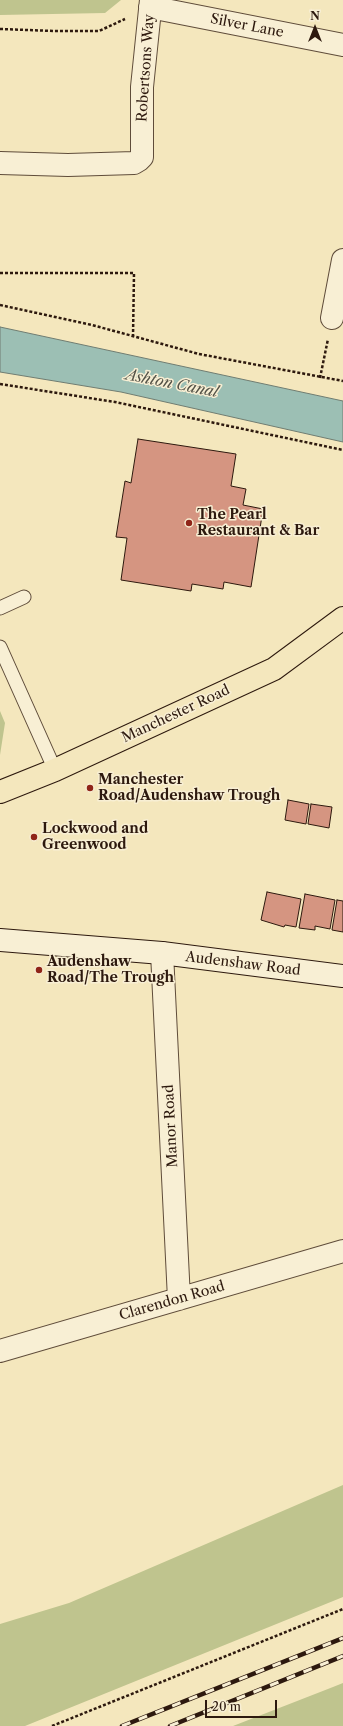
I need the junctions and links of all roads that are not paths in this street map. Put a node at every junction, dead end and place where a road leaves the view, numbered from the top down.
1 (151, 4) edge
2 (343, 45) edge
3 (0, 163) edge
4 (343, 260) edge
5 (341, 288) edge
6 (332, 318) road end
7 (24, 597) dead end
8 (0, 608) edge
9 (343, 618) edge
10 (0, 647) edge
11 (55, 770) junction
12 (0, 792) edge
13 (0, 940) edge
14 (162, 953) junction
15 (343, 976) edge
16 (343, 1251) edge
17 (179, 1299) junction
18 (0, 1351) edge

1 - 2 street, Silver Lane
1 - 3 street, Robertsons Way
4 - 5 street
5 - 6 street
7 - 8 lane
9 - 11 highway, Manchester Road
10 - 11 lane
11 - 12 highway, Manchester Road
13 - 14 street, Audenshaw Road
14 - 15 street, Audenshaw Road
14 - 17 street, Manor Road
16 - 17 street, Clarendon Road
17 - 18 street, Clarendon Road

